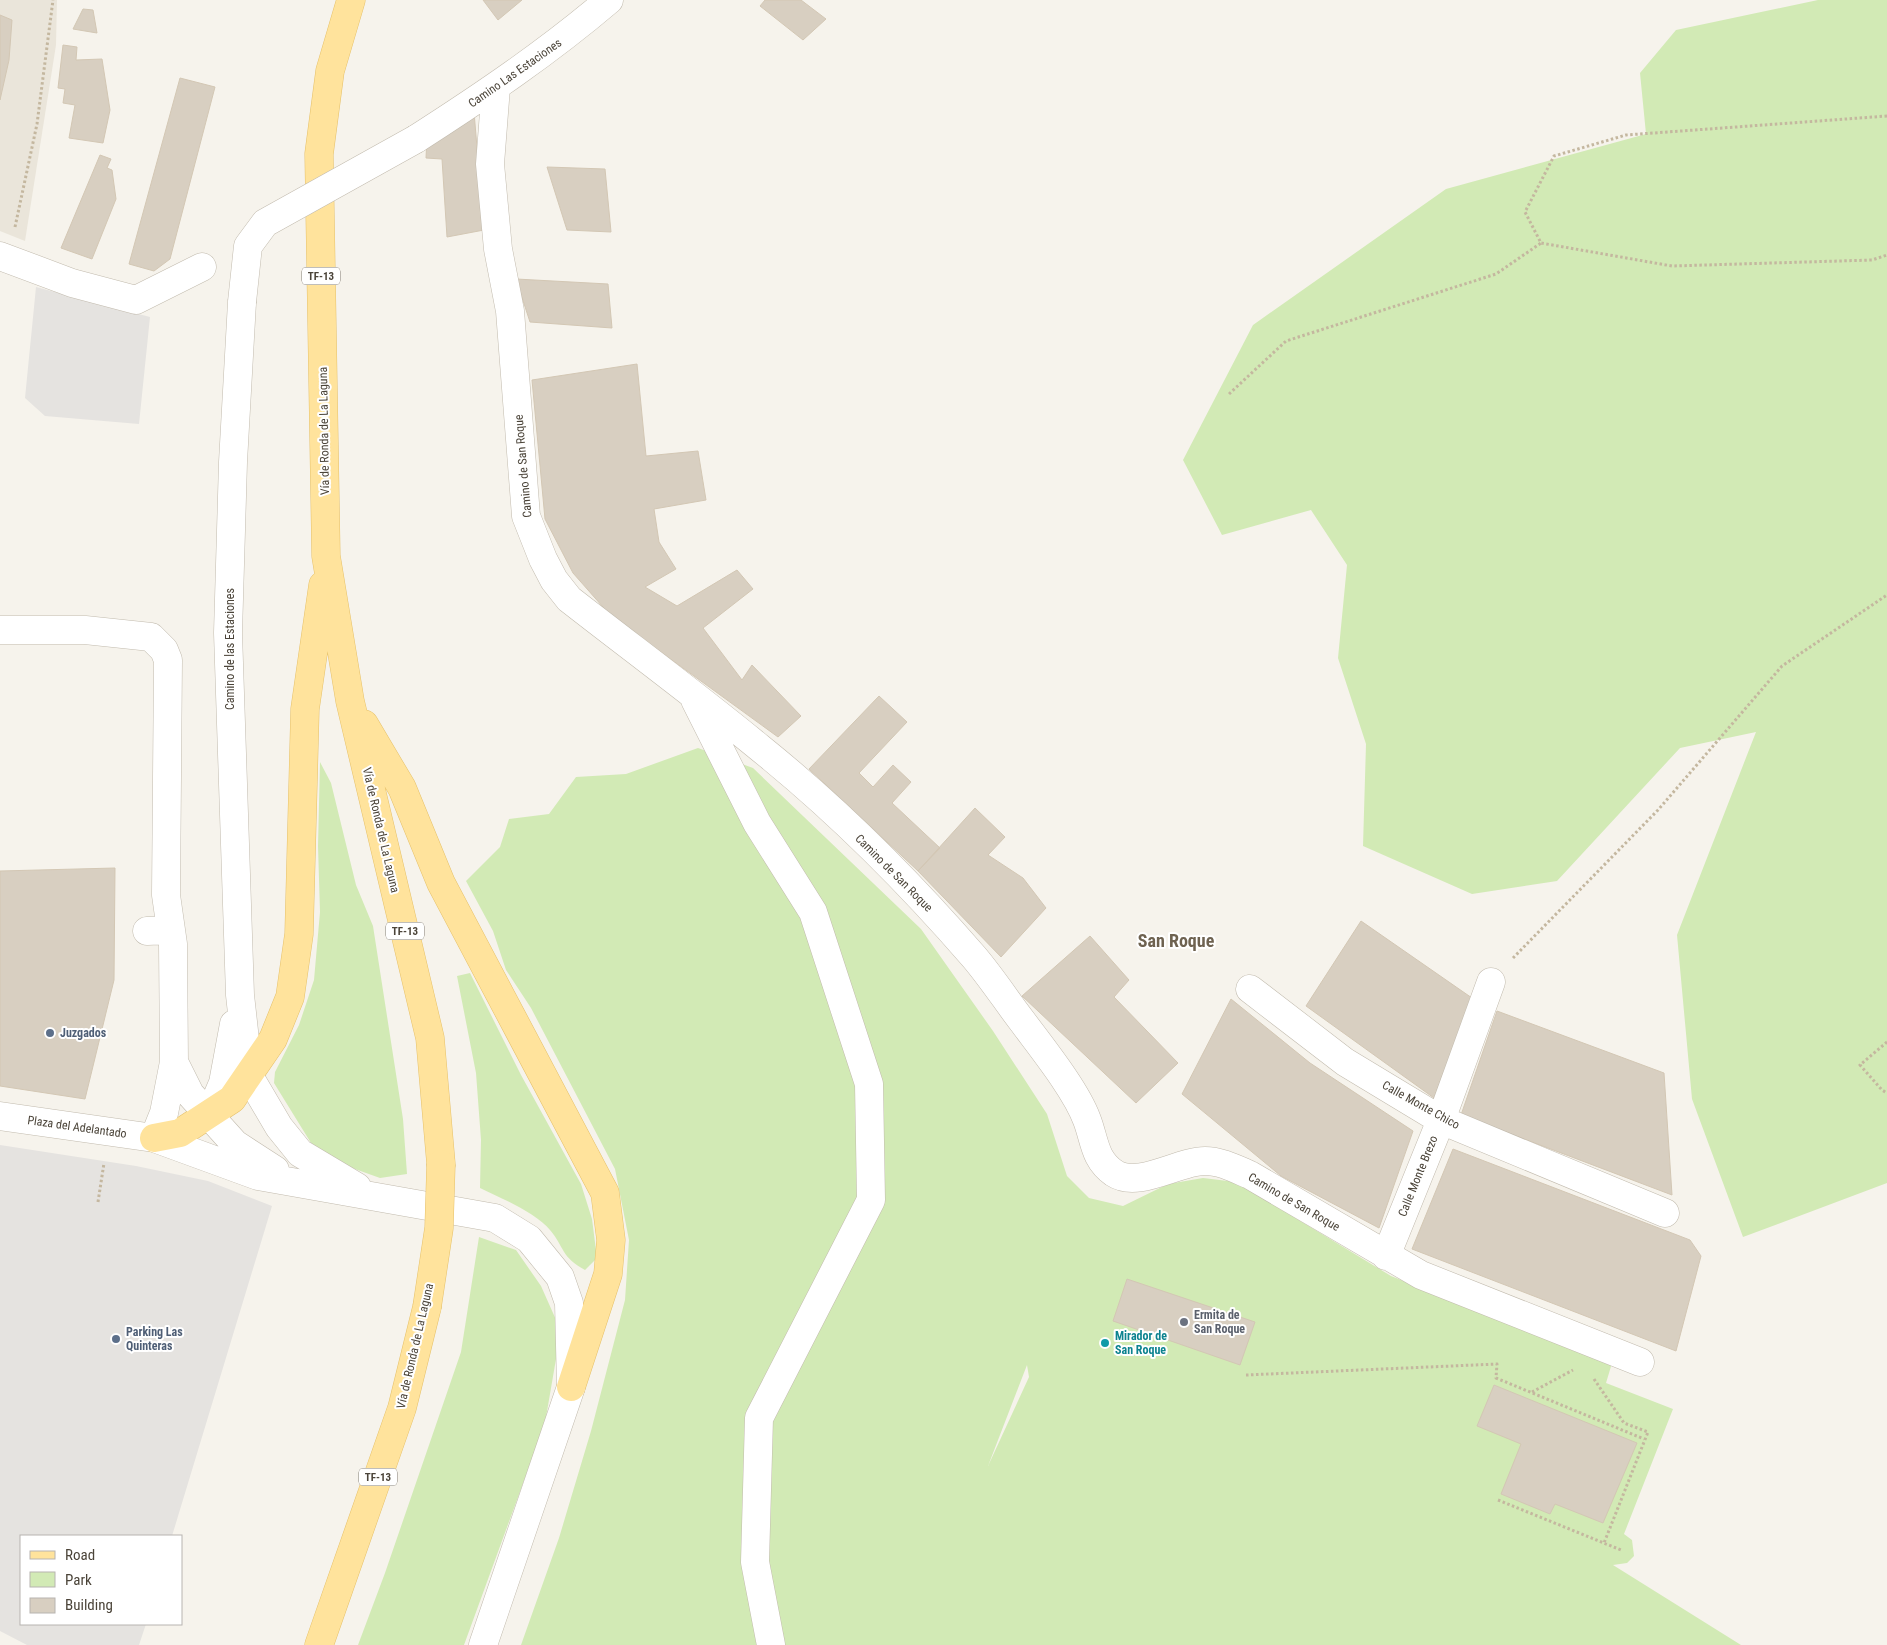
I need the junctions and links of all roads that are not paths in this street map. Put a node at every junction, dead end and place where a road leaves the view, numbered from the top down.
1 (351, 0) edge
2 (609, 0) edge
3 (496, 87) junction
4 (5, 258) edge
5 (202, 267) dead end
6 (242, 302) joint
7 (326, 556) junction
8 (0, 630) edge
9 (692, 694) junction
10 (350, 701) junction
11 (1491, 982) road end
12 (1250, 989) dead end
13 (240, 995) junction
14 (174, 1062) junction
15 (249, 1076) junction
16 (0, 1116) edge
17 (209, 1116) junction
18 (1441, 1120) junction
19 (154, 1138) junction
20 (293, 1182) junction
21 (376, 1197) junction
22 (1665, 1213) dead end
23 (1386, 1256) junction
24 (1640, 1362) dead end
25 (570, 1387) junction
26 (319, 1645) edge
27 (483, 1645) edge
28 (771, 1645) edge

1 - 7 main road, Vía de Ronda de La Laguna / TF-13
2 - 3 street, Camino Las Estaciones
3 - 6 street, Camino Las Estaciones, bridge
3 - 9 street, Camino de San Roque
4 - 5 street
6 - 13 street, Camino de las Estaciones
7 - 10 main road, Vía de Ronda de La Laguna / TF-13
7 - 15 main road
8 - 14 street
9 - 23 street, Camino de San Roque
9 - 28 street
10 - 25 main road
10 - 26 main road, Vía de Ronda de La Laguna / TF-13, bridge
11 - 18 street, Calle Monte Brezo
12 - 18 street, Calle Monte Chico
13 - 15 street
13 - 17 street
14 - 17 street
14 - 19 street
15 - 17 main road
15 - 21 street
16 - 19 street, Plaza del Adelantado
17 - 19 main road
17 - 20 street
18 - 22 street, Calle Monte Chico
18 - 23 street, Calle Monte Brezo
19 - 20 street, Plaza del Adelantado
20 - 21 street, Plaza del Adelantado
21 - 25 street, Plaza del Adelantado
23 - 24 street, Camino de San Roque
25 - 27 street, Plaza del Adelantado

